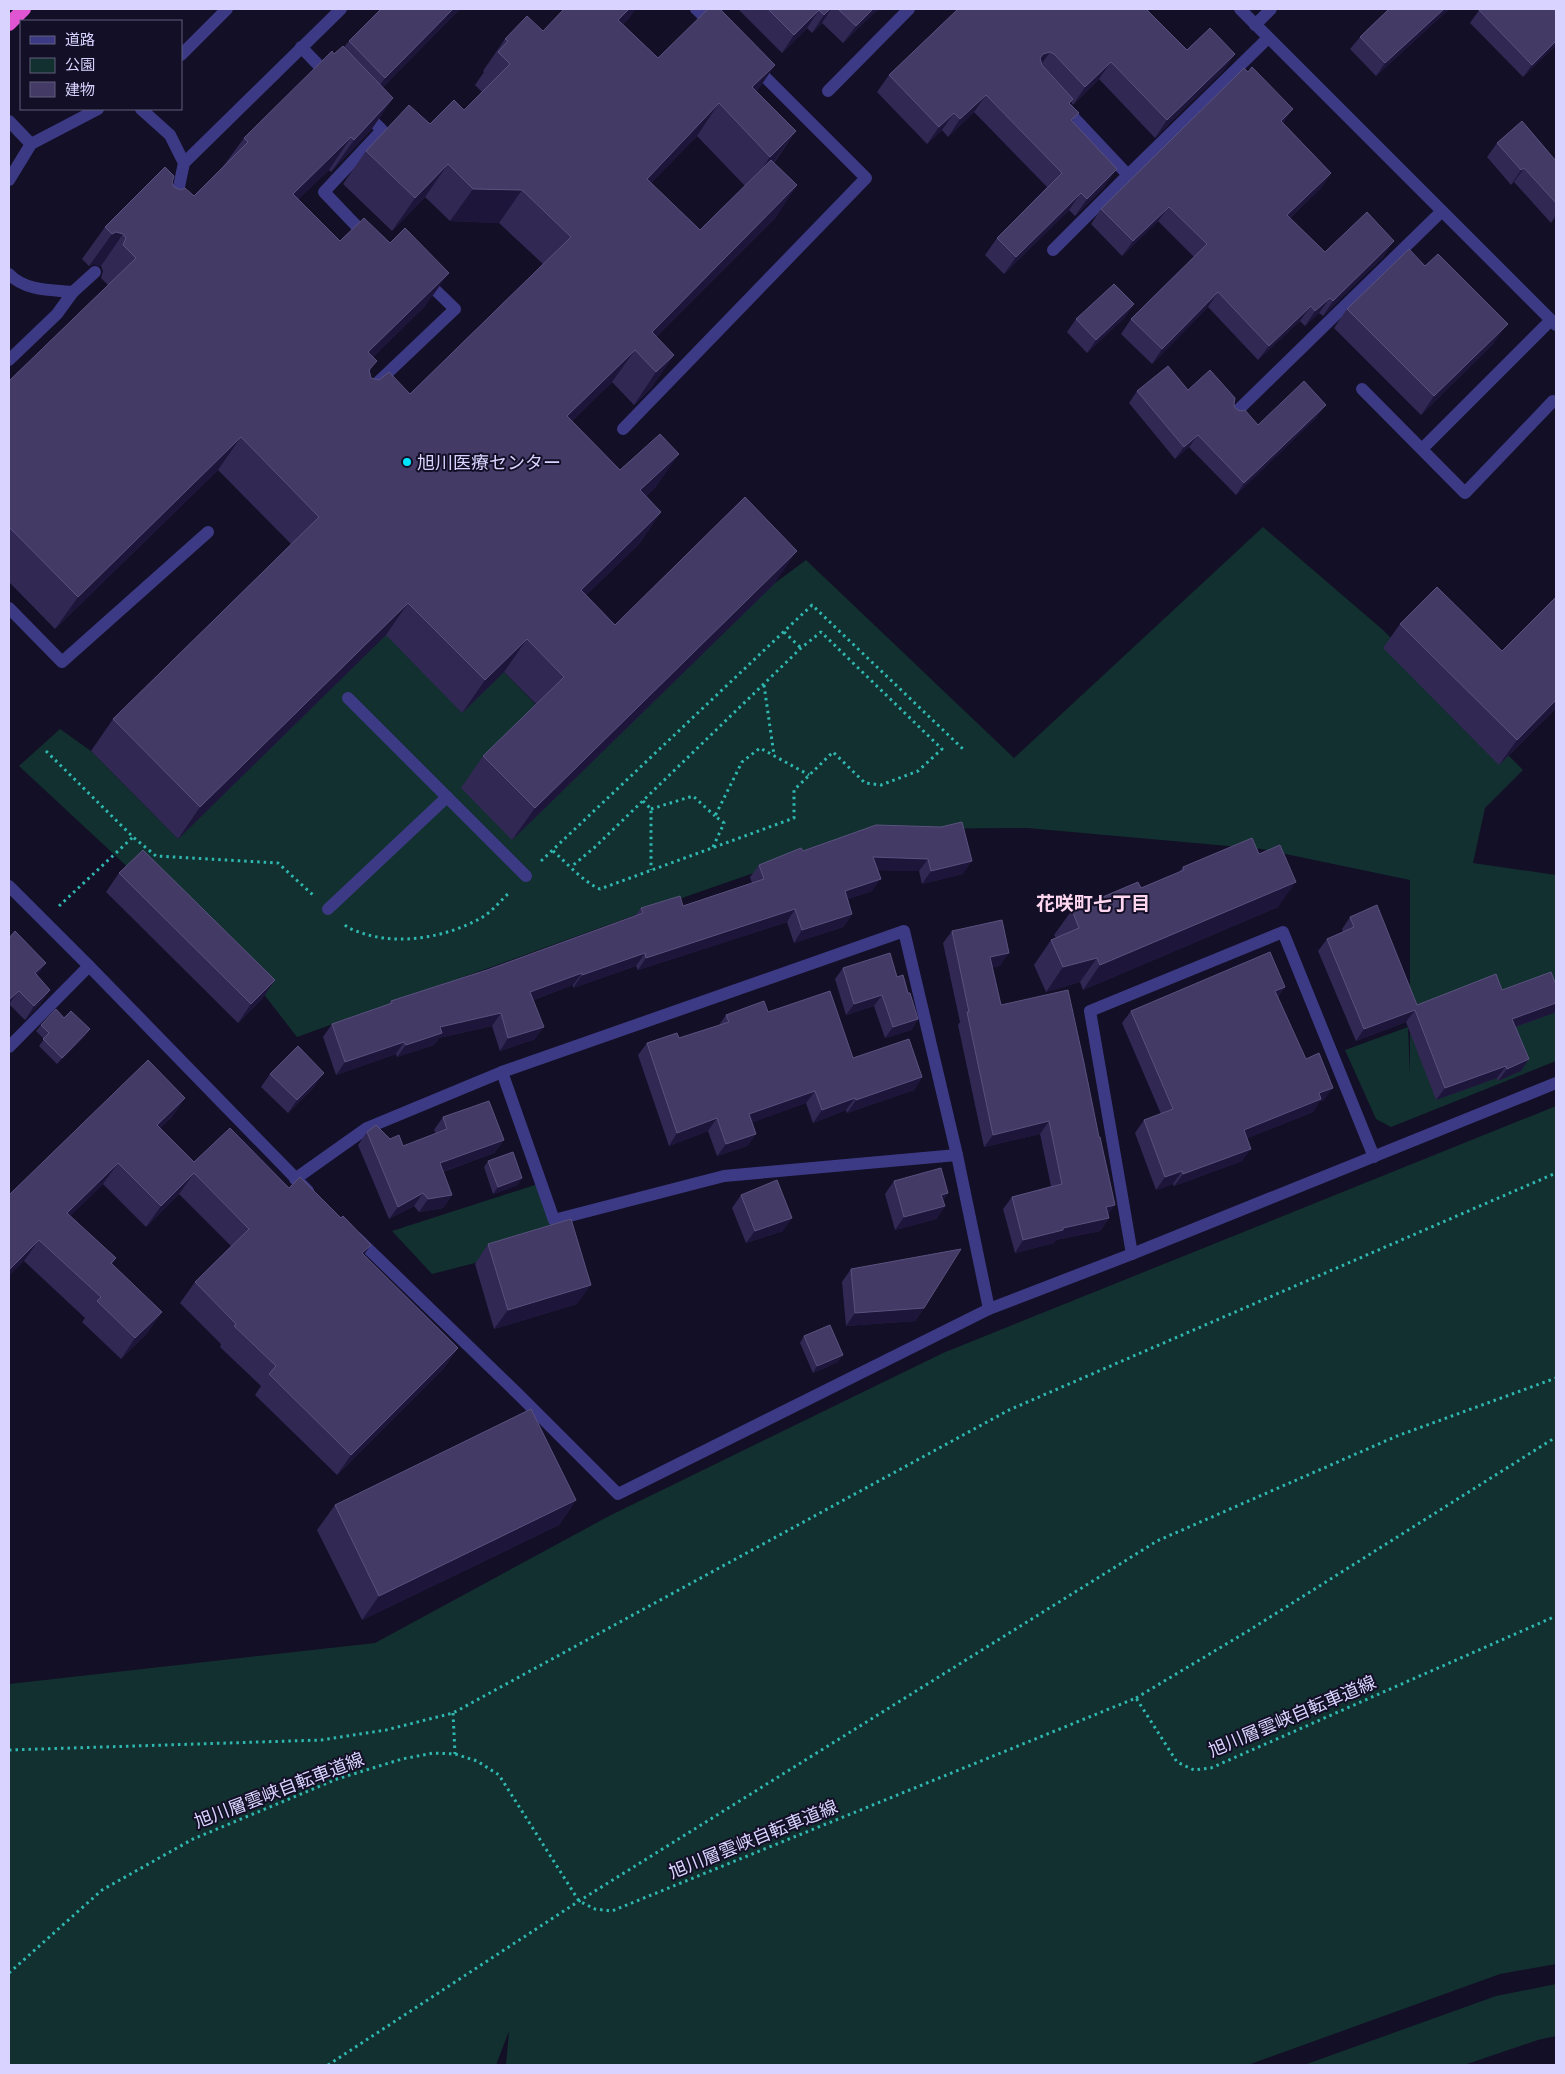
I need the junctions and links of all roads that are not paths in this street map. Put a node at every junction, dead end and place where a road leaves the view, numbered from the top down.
1 (24, 9) edge
2 (227, 9) edge
3 (341, 9) edge
4 (696, 9) edge
5 (909, 9) edge
6 (1240, 9) edge
7 (1271, 9) edge
8 (9, 24) edge
9 (1255, 25) junction
10 (725, 37) edge
11 (1268, 38) junction
12 (301, 47) junction
13 (182, 54) edge
14 (746, 58) edge
15 (335, 82) edge
16 (828, 91) dead end
17 (1056, 98) edge
18 (355, 103) edge
19 (96, 110) edge
20 (142, 110) edge
21 (9, 121) edge
22 (31, 144) junction
23 (184, 164) junction
24 (1128, 175) junction
25 (9, 180) edge
26 (163, 208) edge
27 (1442, 211) junction
28 (374, 244) edge
29 (1053, 250) dead end
30 (415, 270) edge
31 (95, 272) dead end
32 (9, 274) edge
33 (73, 292) junction
34 (1554, 322) edge
35 (9, 360) edge
36 (1362, 389) dead end
37 (368, 392) edge
38 (1553, 401) dead end
39 (1233, 415) edge
40 (623, 429) dead end
41 (1422, 450) junction
42 (208, 532) dead end
43 (9, 608) edge
44 (348, 698) edge
45 (447, 797) junction
46 (526, 876) road end
47 (9, 886) edge
48 (328, 909) road end
49 (90, 966) junction
50 (9, 1047) edge
51 (502, 1072) junction
52 (1556, 1083) edge
53 (957, 1155) junction
54 (1374, 1157) junction
55 (295, 1178) junction
56 (317, 1199) edge
57 (346, 1227) edge
58 (1132, 1254) junction
59 (990, 1309) junction

1 - 8 highway
2 - 13 street
3 - 12 street
4 - 10 street
5 - 16 street
6 - 9 street
7 - 9 street
9 - 11 street
11 - 24 street
11 - 27 street
12 - 15 street
12 - 23 street
14 - 40 street
17 - 24 street
18 - 28 street
19 - 22 street
20 - 23 street
21 - 22 street
22 - 25 street
23 - 26 street
24 - 29 street
27 - 34 street
27 - 39 street
30 - 37 street
31 - 33 street
32 - 33 street
33 - 35 street
34 - 41 street
36 - 41 street
38 - 41 street
42 - 43 street
44 - 45 street
45 - 46 street
45 - 48 street
47 - 49 street
49 - 50 street
49 - 55 street
51 - 53 street
51 - 53 street
51 - 55 street
52 - 54 street
53 - 59 street
54 - 58 street
54 - 58 street
55 - 56 street
57 - 59 street
58 - 59 street

